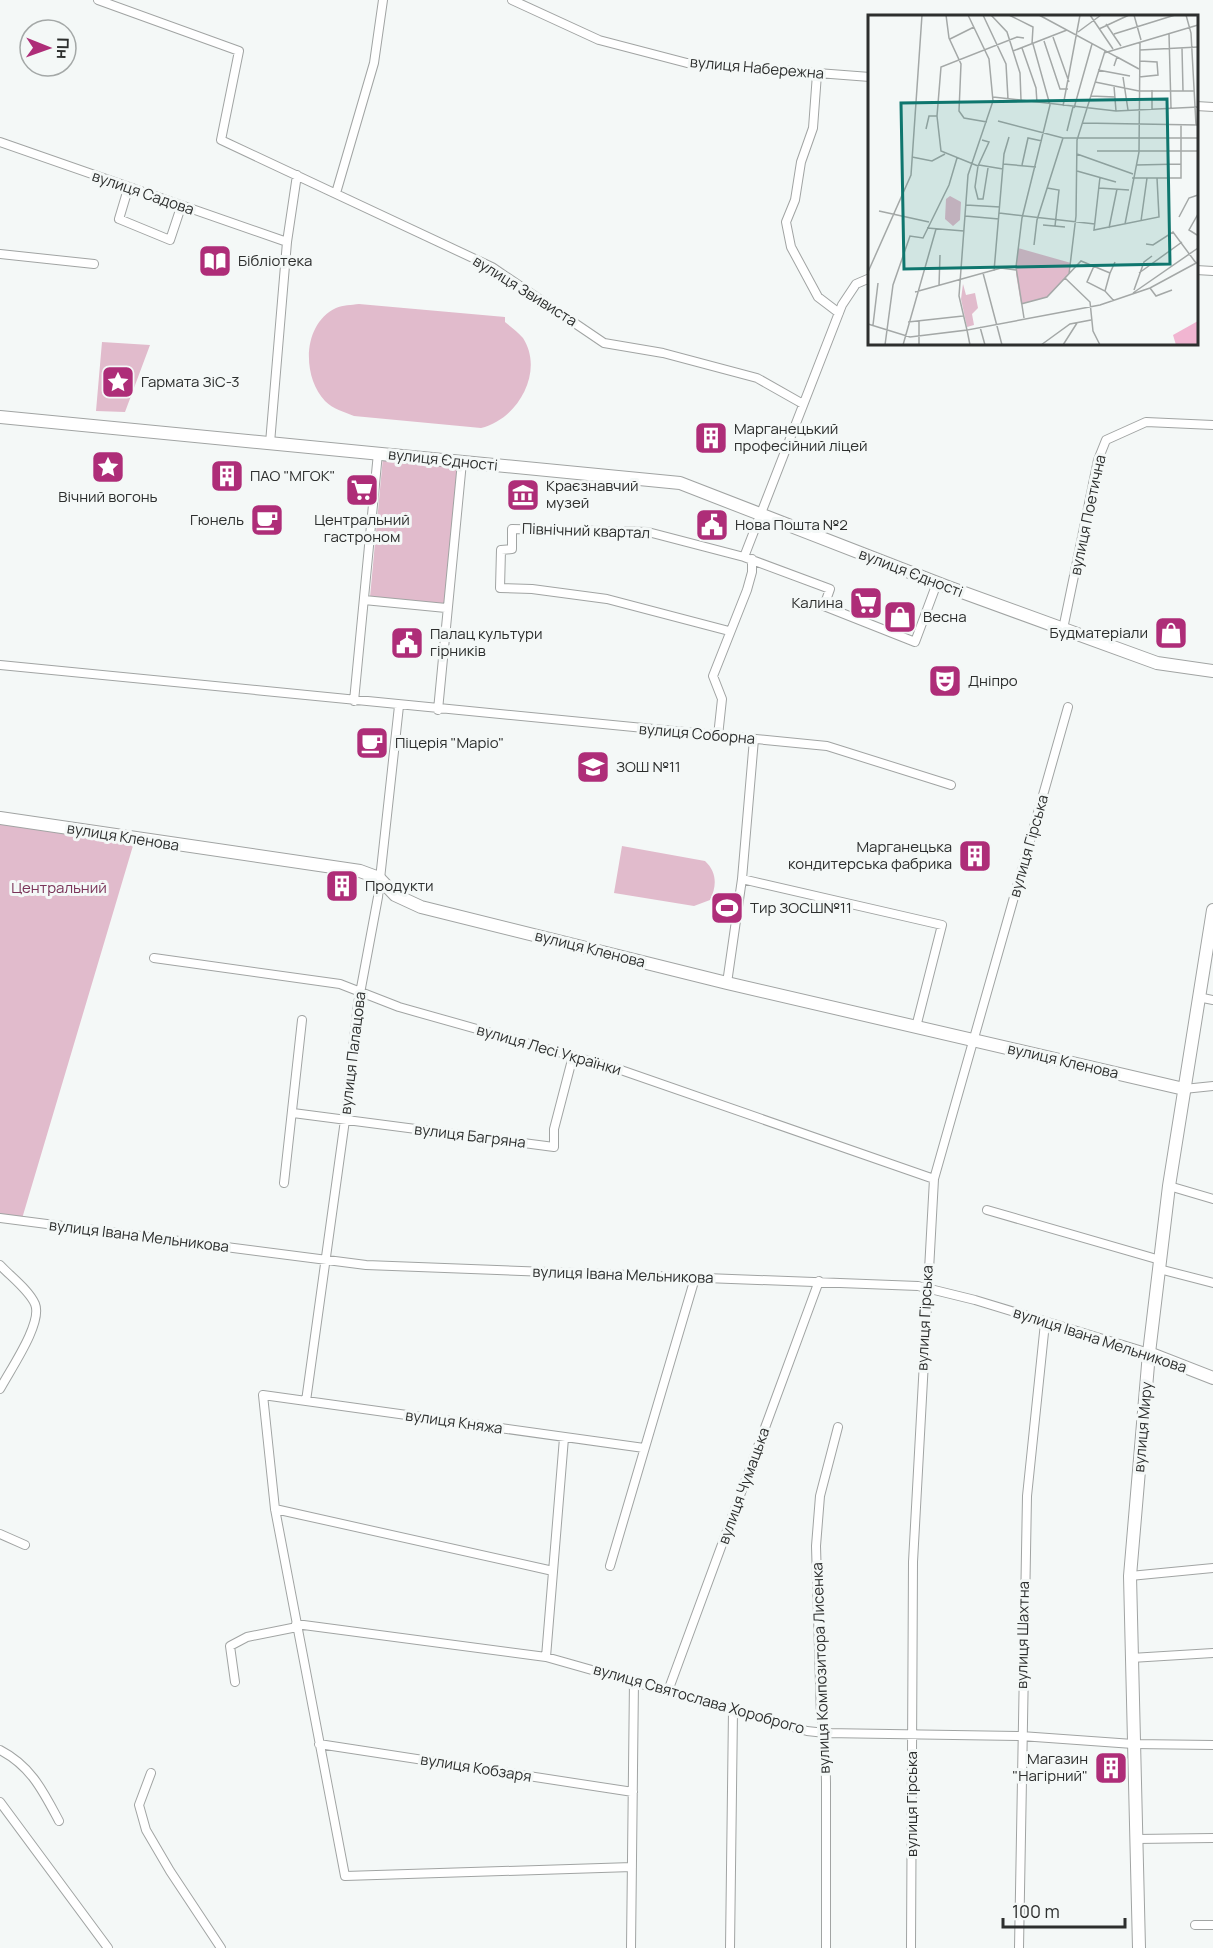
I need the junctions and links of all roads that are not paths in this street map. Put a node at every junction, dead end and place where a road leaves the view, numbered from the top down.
1 (98, 0) edge
2 (383, 0) edge
3 (512, 0) edge
4 (817, 74) junction
5 (868, 77) edge
6 (1198, 106) edge
7 (1213, 107) edge
8 (0, 142) edge
9 (297, 175) junction
10 (128, 189) junction
11 (336, 193) junction
12 (181, 207) junction
13 (287, 242) junction
14 (0, 254) edge
15 (94, 264) dead end
16 (1198, 270) edge
17 (1213, 271) edge
18 (868, 279) edge
19 (839, 313) junction
20 (803, 404) junction
21 (0, 417) edge
22 (1213, 424) edge
23 (270, 443) junction
24 (378, 453) junction
25 (462, 462) junction
26 (761, 514) junction
27 (748, 558) junction
28 (937, 583) junction
29 (364, 600) junction
30 (446, 608) junction
31 (1063, 629) junction
32 (729, 631) junction
33 (0, 665) edge
34 (1213, 671) edge
35 (354, 701) junction
36 (399, 706) junction
37 (1068, 707) dead end
38 (438, 710) junction
39 (718, 736) junction
40 (753, 739) junction
41 (951, 785) dead end
42 (0, 818) edge
43 (379, 878) junction
44 (742, 879) junction
45 (1213, 910) edge
46 (154, 958) dead end
47 (727, 983) junction
48 (360, 990) junction
49 (1198, 997) junction
50 (1213, 1000) edge
51 (302, 1020) dead end
52 (916, 1028) junction
53 (974, 1041) junction
54 (573, 1056) junction
55 (1213, 1086) edge
56 (1184, 1089) junction
57 (293, 1113) junction
58 (345, 1120) junction
59 (934, 1179) junction
60 (284, 1183) dead end
61 (1169, 1186) junction
62 (1213, 1199) edge
63 (987, 1210) dead end
64 (0, 1218) edge
65 (326, 1259) junction
66 (0, 1265) edge
67 (1160, 1265) junction
68 (695, 1278) junction
69 (819, 1281) junction
70 (1213, 1283) edge
71 (927, 1288) junction
72 (1045, 1323) junction
73 (1149, 1353) junction
74 (1213, 1378) edge
75 (0, 1389) edge
76 (306, 1401) junction
77 (838, 1427) dead end
78 (564, 1438) junction
79 (644, 1448) junction
80 (275, 1509) junction
81 (0, 1534) edge
82 (25, 1545) dead end
83 (610, 1566) dead end
84 (1213, 1568) edge
85 (553, 1571) junction
86 (1130, 1576) junction
87 (296, 1625) junction
88 (1213, 1653) edge
89 (546, 1657) junction
90 (1131, 1658) junction
91 (634, 1680) junction
92 (235, 1682) dead end
93 (668, 1690) junction
94 (733, 1710) junction
95 (825, 1733) junction
96 (912, 1736) junction
97 (1021, 1736) junction
98 (319, 1744) junction
99 (1133, 1744) junction
100 (1213, 1744) edge
101 (0, 1750) edge
102 (151, 1773) dead end
103 (633, 1792) junction
104 (0, 1802) edge
105 (59, 1821) dead end
106 (1213, 1838) edge
107 (1136, 1839) junction
108 (632, 1867) junction
109 (1195, 1925) dead end
110 (1213, 1925) edge
111 (108, 1948) edge
112 (221, 1948) edge
113 (632, 1948) edge
114 (730, 1948) edge
115 (826, 1948) edge
116 (911, 1948) edge
117 (1018, 1948) edge
118 (1140, 1948) edge

1 - 9 street, вулиця Звивиста
2 - 11 street
3 - 4 street, вулиця Набережна
4 - 5 street, вулиця Набережна
4 - 19 street
6 - 7 street
8 - 10 street, вулиця Садова
9 - 11 street, вулиця Звивиста
9 - 13 street
10 - 12 street, вулиця Садова
10 - 12 street
11 - 20 street, вулиця Звивиста
12 - 13 street, вулиця Садова
13 - 23 street
14 - 15 street
16 - 17 street
18 - 19 street
19 - 20 street
20 - 26 street
21 - 23 street, вулиця Єдності
22 - 31 street, вулиця Поетична
23 - 24 street, вулиця Єдності
24 - 25 street, вулиця Єдності
24 - 29 street
25 - 26 street, вулиця Єдності
25 - 30 street
26 - 27 street
26 - 28 street, вулиця Єдності
27 - 28 street, Північний квартал
27 - 32 street
27 - 32 street, Північний квартал
28 - 31 street, вулиця Єдності
29 - 30 street
29 - 35 street
30 - 38 street
31 - 34 street, вулиця Єдності
32 - 39 street
33 - 35 street, вулиця Соборна
35 - 36 street, вулиця Соборна
36 - 38 street, вулиця Соборна
36 - 43 street, вулиця Палацова
37 - 53 street, вулиця Гірська
38 - 39 street, вулиця Соборна
39 - 40 street, вулиця Соборна
40 - 41 street, вулиця Соборна
40 - 44 street
42 - 43 street, вулиця Кленова
43 - 47 street, вулиця Кленова
43 - 48 street, вулиця Палацова
44 - 47 street
44 - 52 street
45 - 49 street, вулиця Миру
46 - 48 street, вулиця Лесі Українки
47 - 52 street, вулиця Кленова
48 - 54 street, вулиця Лесі Українки
48 - 58 street, вулиця Палацова
49 - 50 street
49 - 56 street, вулиця Миру
51 - 57 street
52 - 53 street, вулиця Кленова
53 - 56 street, вулиця Кленова
53 - 59 street, вулиця Гірська
54 - 58 street, вулиця Багряна
54 - 59 street, вулиця Лесі Українки
55 - 56 street
56 - 61 street, вулиця Миру
57 - 58 street, вулиця Багряна
57 - 60 street
58 - 65 street, вулиця Палацова
59 - 71 street, вулиця Гірська
61 - 62 street
61 - 67 street, вулиця Миру
63 - 67 street
64 - 65 street, вулиця Івана Мельникова
65 - 68 street, вулиця Івана Мельникова
65 - 76 street, вулиця Палацова
66 - 75 street
67 - 70 street
67 - 73 street, вулиця Миру
68 - 69 street, вулиця Івана Мельникова
68 - 79 street
69 - 71 street, вулиця Івана Мельникова
69 - 93 street, вулиця Чумацька
71 - 72 street, вулиця Івана Мельникова
71 - 96 street, вулиця Гірська
72 - 73 street, вулиця Івана Мельникова
72 - 97 street, вулиця Шахтна
73 - 74 street, вулиця Івана Мельникова
73 - 86 street, вулиця Миру
76 - 78 street, вулиця Княжа
76 - 80 street, вулиця Княжа
77 - 95 street, вулиця Композитора Лисенка
78 - 79 street, вулиця Княжа
78 - 85 street
79 - 83 street
80 - 85 street
80 - 87 street
81 - 82 street
84 - 86 street
85 - 89 street
86 - 90 street, вулиця Миру
87 - 89 street, вулиця Святослава Хороброго
87 - 92 street
87 - 98 street
88 - 90 street
89 - 91 street, вулиця Святослава Хороброго
90 - 99 street, вулиця Миру
91 - 93 street, вулиця Святослава Хороброго
91 - 103 street
93 - 94 street, вулиця Святослава Хороброго
94 - 95 street, вулиця Святослава Хороброго
94 - 114 street
95 - 96 street, вулиця Святослава Хороброго
95 - 115 street, вулиця Композитора Лисенка
96 - 97 street, вулиця Святослава Хороброго
96 - 116 street, вулиця Гірська
97 - 99 street, вулиця Святослава Хороброго
97 - 117 street, вулиця Шахтна
98 - 103 street, вулиця Кобзаря
98 - 108 street
99 - 100 street, вулиця Святослава Хороброго
99 - 107 street, вулиця Миру
101 - 105 street
102 - 112 street
103 - 108 street
104 - 111 street
106 - 107 street
107 - 118 street, вулиця Миру
108 - 113 street
109 - 110 street

